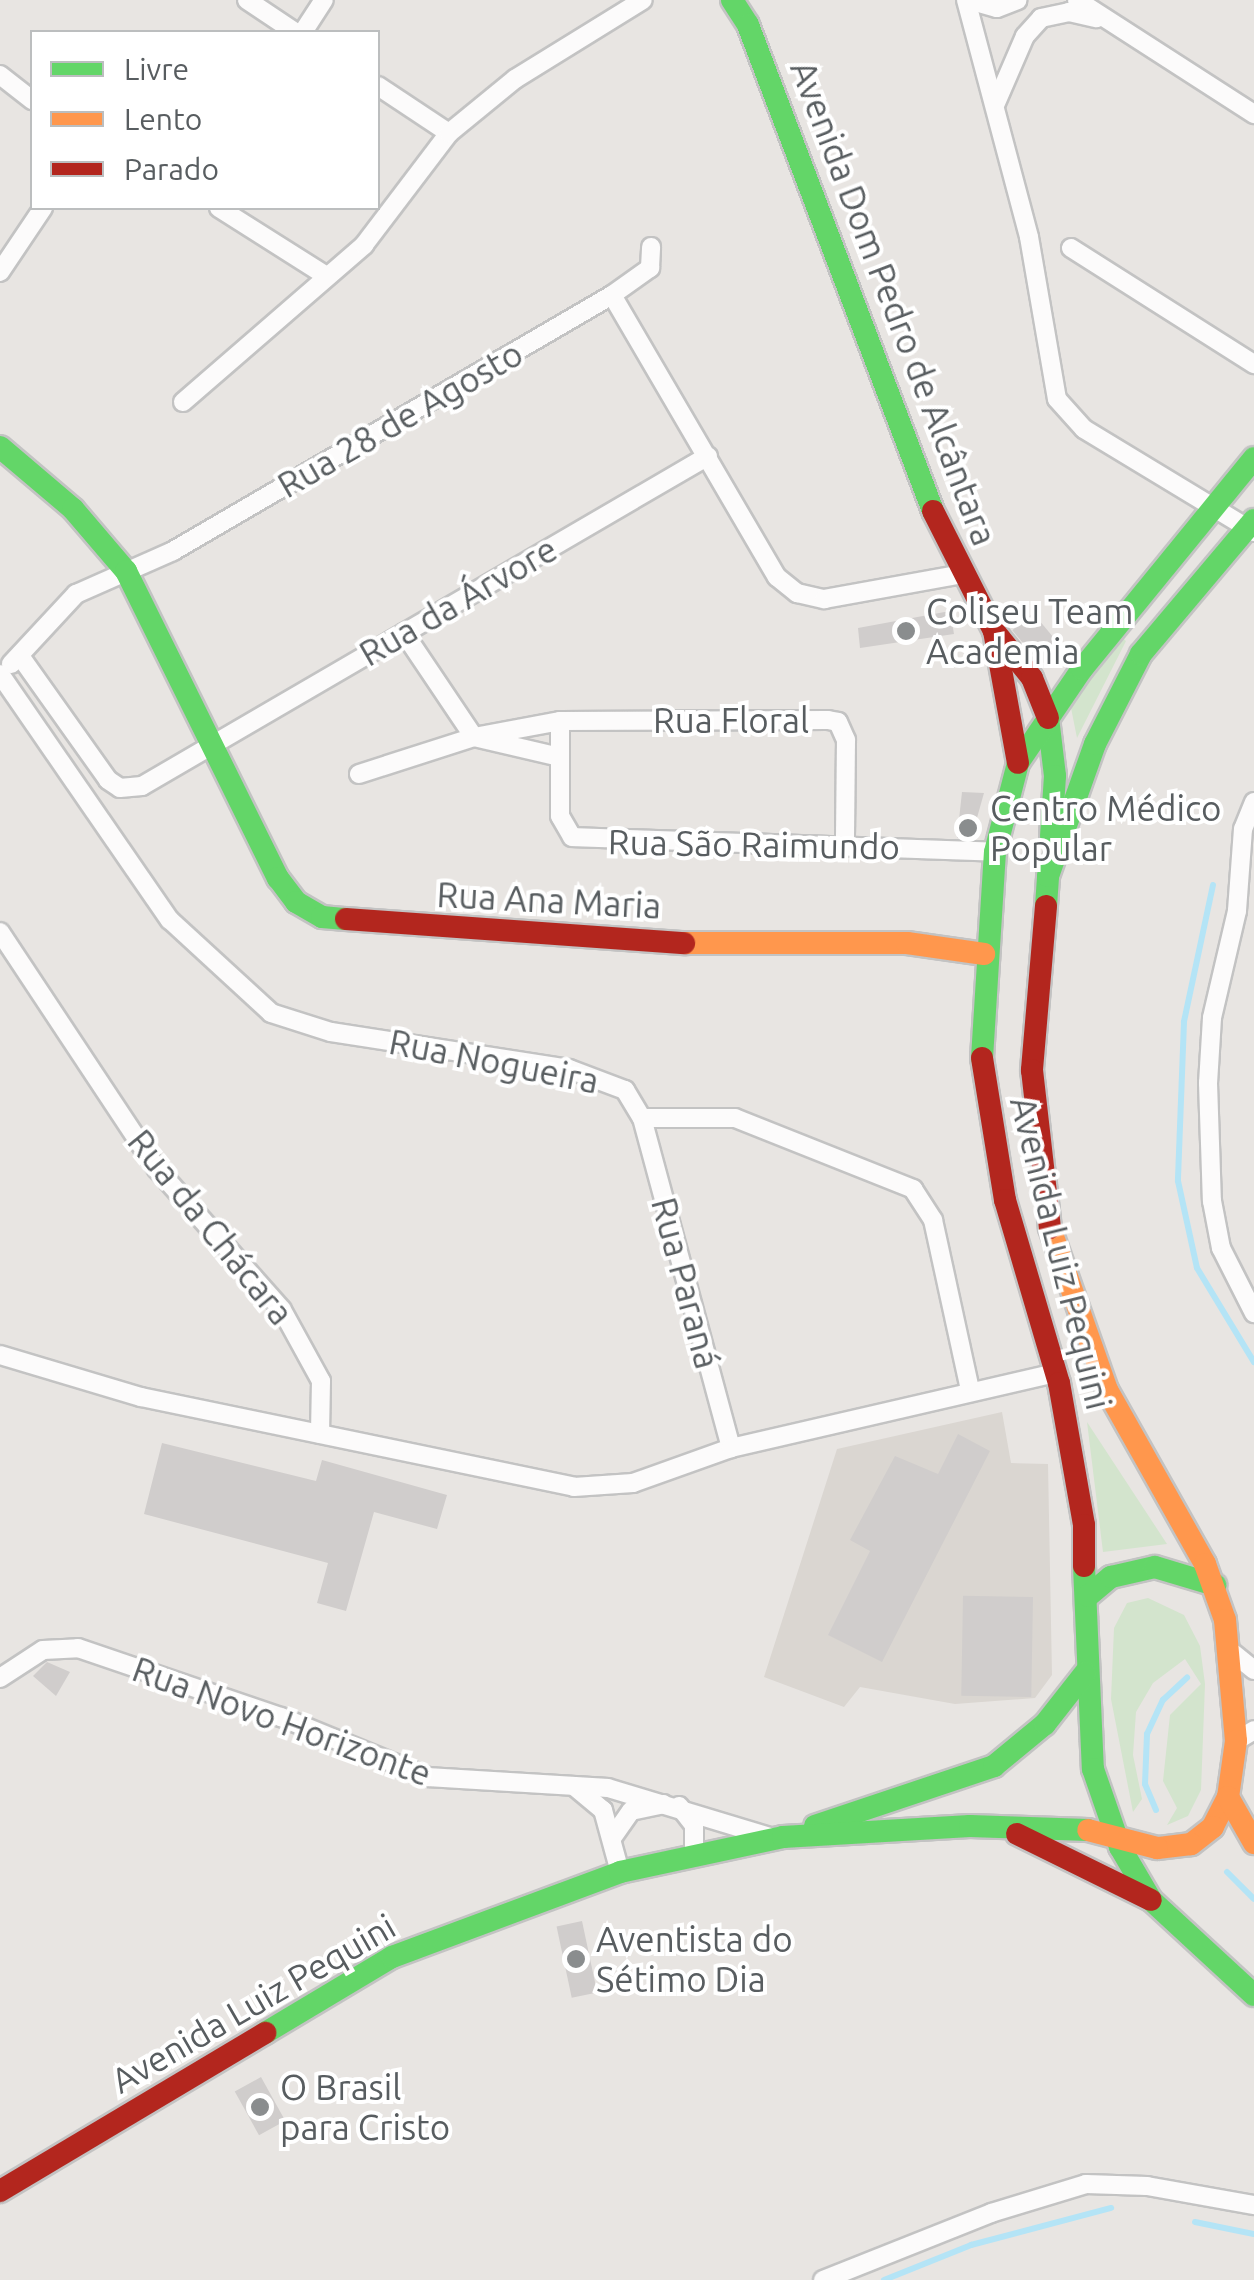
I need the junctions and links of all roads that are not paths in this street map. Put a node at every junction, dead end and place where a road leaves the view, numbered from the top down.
1 (247, 0) edge
2 (324, 0) edge
3 (643, 0) edge
4 (732, 0) edge
5 (968, 0) edge
6 (1018, 0) edge
7 (1076, 0) edge
8 (1106, 20) junction
9 (296, 30) edge
10 (301, 30) edge
11 (0, 75) edge
12 (380, 87) edge
13 (30, 98) edge
14 (996, 103) junction
15 (1254, 114) edge
16 (450, 133) junction
17 (41, 210) edge
18 (222, 210) edge
19 (651, 247) dead end
20 (1071, 248) dead end
21 (0, 272) edge
22 (325, 275) junction
23 (612, 296) junction
24 (1254, 364) edge
25 (183, 402) dead end
26 (0, 447) edge
27 (708, 456) junction
28 (1254, 458) edge
29 (1213, 508) junction
30 (1252, 527) edge
31 (126, 572) junction
32 (963, 574) junction
33 (994, 631) junction
34 (404, 633) junction
35 (20, 656) junction
36 (0, 674) edge
37 (1048, 718) junction
38 (560, 721) junction
39 (474, 737) junction
40 (207, 744) junction
41 (560, 757) junction
42 (1018, 763) junction
43 (358, 774) dead end
44 (1254, 802) edge
45 (845, 844) junction
46 (995, 852) junction
47 (1048, 876) junction
48 (0, 932) edge
49 (984, 954) junction
50 (642, 1118) junction
51 (1254, 1313) edge
52 (0, 1354) edge
53 (1056, 1373) junction
54 (970, 1390) junction
55 (320, 1434) junction
56 (731, 1448) junction
57 (1214, 1585) junction
58 (1088, 1596) junction
59 (1233, 1653) junction
60 (1254, 1670) edge
61 (1085, 1673) junction
62 (0, 1678) edge
63 (1245, 1736) edge
64 (574, 1786) junction
65 (1228, 1797) junction
66 (678, 1806) junction
67 (996, 1827) junction
68 (1114, 1831) junction
69 (612, 1838) junction
70 (779, 1838) junction
71 (1254, 1843) edge
72 (694, 1855) junction
73 (620, 1872) junction
74 (1151, 1900) junction
75 (1254, 1995) edge
76 (0, 2192) edge
77 (1254, 2205) edge
78 (823, 2280) edge

1 - 9 street
2 - 10 street
3 - 16 street
4 - 32 main road, Avenida Dom Pedro de Alcântara
5 - 6 street
5 - 14 street
7 - 8 street
8 - 14 street
8 - 15 street
11 - 13 street
12 - 16 street
14 - 29 street
16 - 22 street
17 - 21 street
18 - 22 street
19 - 23 street, Rua 28 de Agosto
20 - 24 street
22 - 25 street
23 - 27 street
23 - 31 street, Rua 28 de Agosto
26 - 31 main road, Rua Ana Maria
27 - 32 street
27 - 34 street, Rua da Árvore
28 - 29 main road, Avenida Luiz Pequini
29 - 30 street
29 - 37 main road, Avenida Luiz Pequini
30 - 47 main road, Avenida Luiz Pequini
31 - 35 street, Rua 28 de Agosto
31 - 40 main road, Rua Ana Maria
32 - 33 main road, Avenida Dom Pedro de Alcântara
33 - 37 main road, Avenida Dom Pedro de Alcântara
33 - 42 main road, Avenida Dom Pedro de Alcântara
34 - 39 street
34 - 40 street, Rua da Árvore
35 - 36 street, Rua 28 de Agosto
35 - 40 street, Rua da Árvore
36 - 50 street, Rua Nogueira
37 - 42 main road, Avenida Luiz Pequini
37 - 47 main road, Avenida Dom Pedro de Alcântara
38 - 39 street
38 - 41 street, Rua São Raimundo
38 - 45 street, Rua Floral
39 - 41 street
39 - 43 street
40 - 49 main road, Rua Ana Maria
41 - 45 street, Rua São Raimundo
42 - 46 main road, Avenida Luiz Pequini
44 - 51 street
45 - 46 street, Rua São Raimundo
46 - 49 main road, Avenida Luiz Pequini
47 - 57 main road, Avenida Luiz Pequini
48 - 55 street, Rua da Chácara
49 - 53 main road, Avenida Luiz Pequini
50 - 54 street, Rua Nogueira
50 - 56 street, Rua Paraná
52 - 55 street
53 - 54 street
53 - 58 main road, Avenida Luiz Pequini
54 - 56 street
55 - 56 street
57 - 58 main road
57 - 59 main road, Avenida Luiz Pequini
58 - 61 main road, Avenida Luiz Pequini
59 - 60 street
59 - 63 main road, Avenida Luiz Pequini
61 - 68 main road
61 - 70 main road, Avenida Luiz Pequini
62 - 64 street, Rua Novo Horizonte
63 - 65 main road, Avenida Luiz Pequini
64 - 66 street, Rua Novo Horizonte
64 - 69 street
65 - 68 main road, Avenida Luiz Pequini
65 - 71 main road
66 - 69 street
66 - 70 street, Rua Novo Horizonte
66 - 72 street
67 - 68 main road, Avenida Luiz Pequini
67 - 70 main road, Avenida Luiz Pequini
67 - 74 main road
68 - 74 main road
69 - 73 street
70 - 72 main road, Avenida Luiz Pequini
72 - 73 main road, Avenida Luiz Pequini
73 - 76 main road, Avenida Luiz Pequini
74 - 75 main road
77 - 78 street

